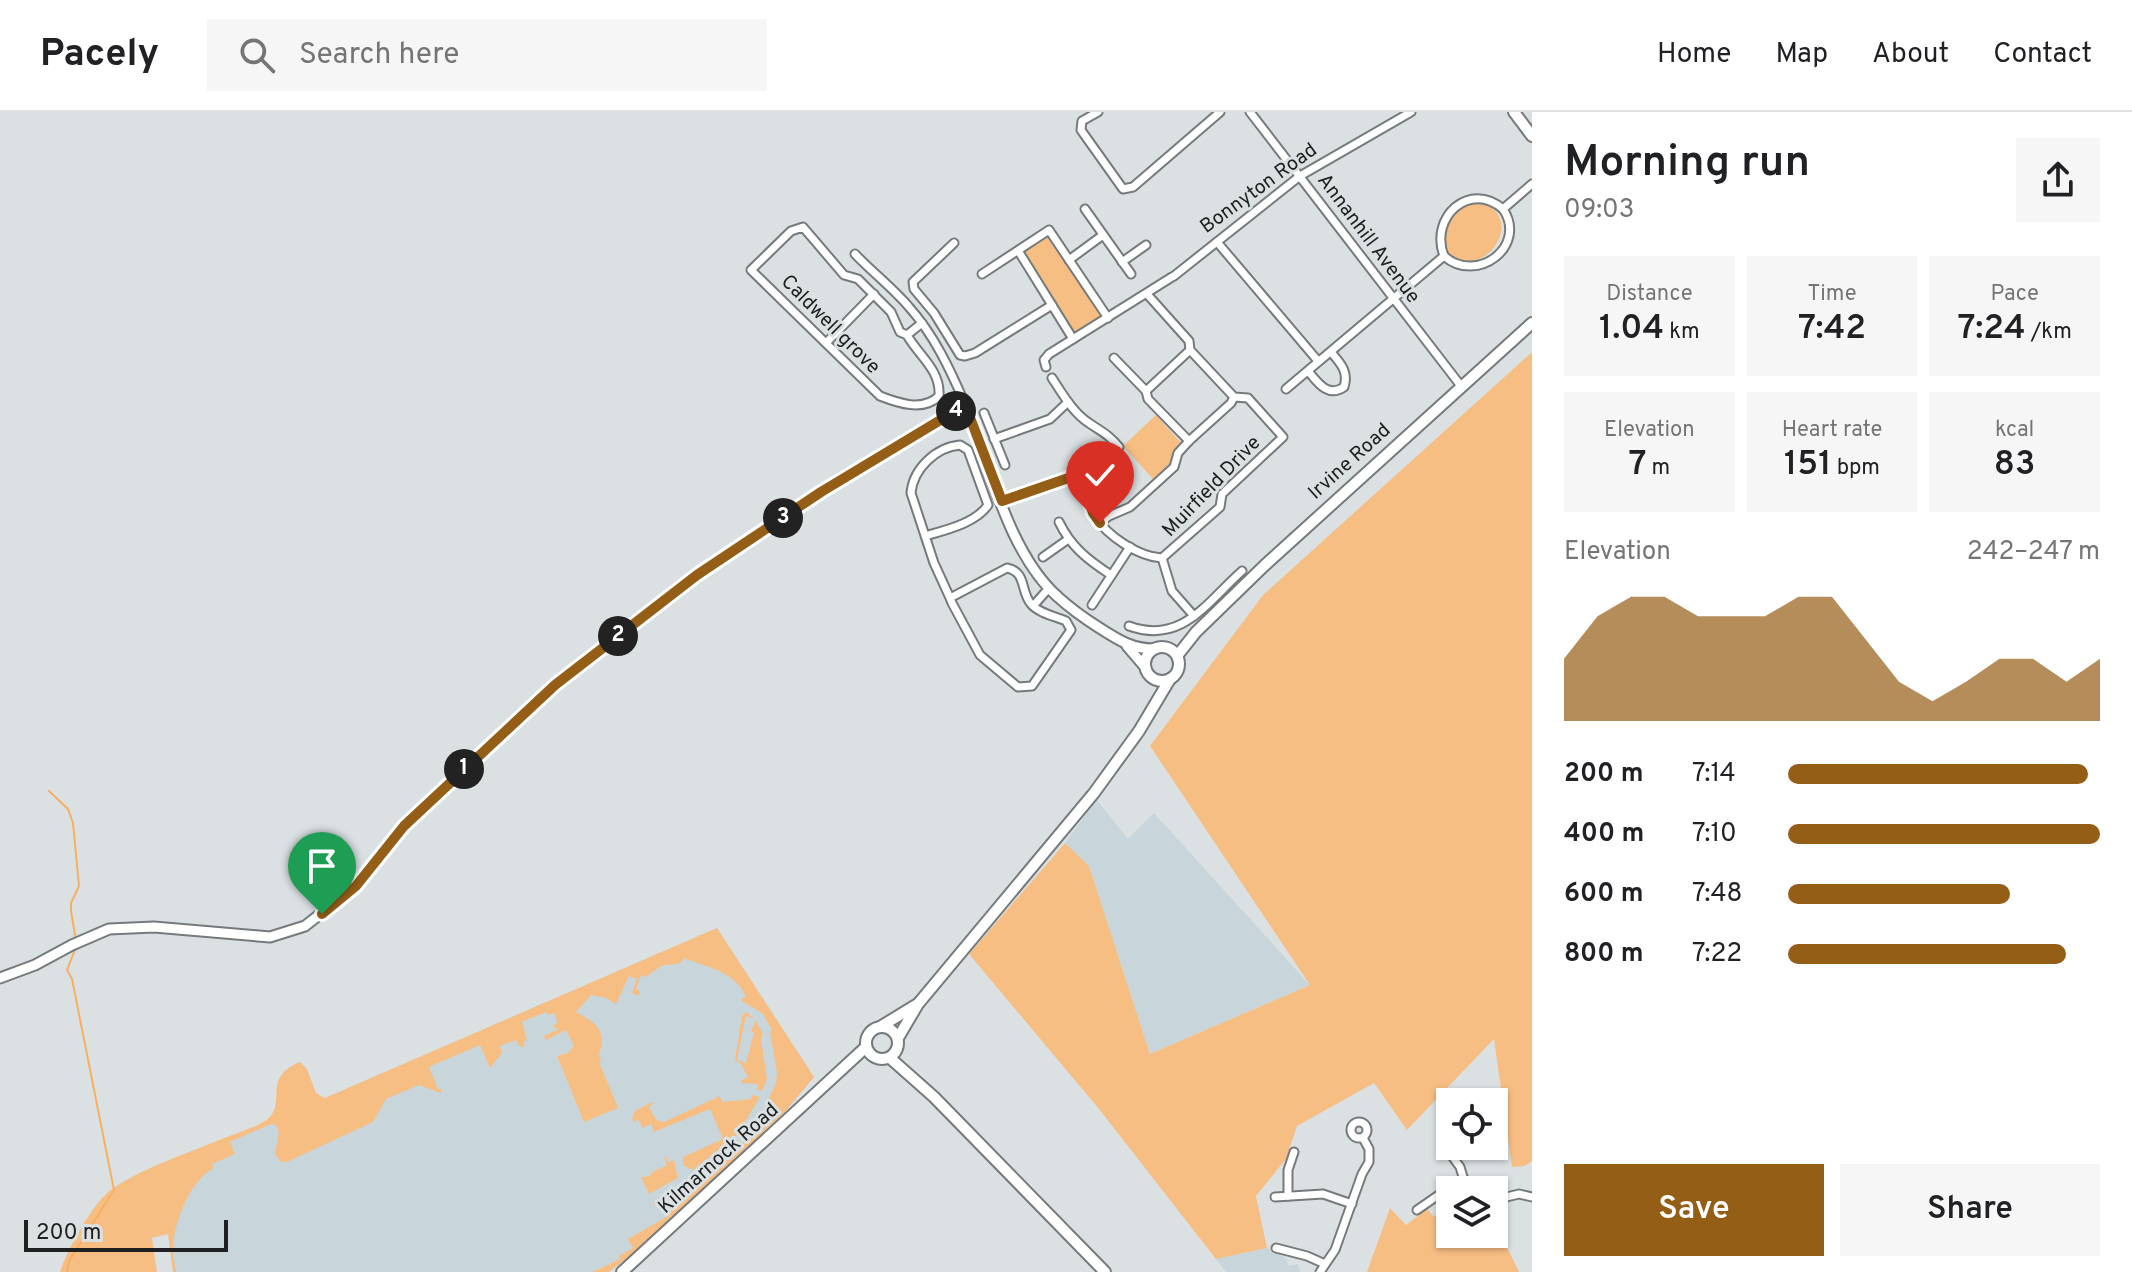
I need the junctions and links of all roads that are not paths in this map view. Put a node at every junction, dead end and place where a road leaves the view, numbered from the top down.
1 (1098, 112) edge
2 (1220, 112) edge
3 (1250, 112) edge
4 (1411, 112) edge
5 (1514, 112) edge
6 (1532, 136) edge
7 (1300, 176) junction
8 (1532, 184) edge
9 (1085, 209) dead end
10 (1503, 209) junction
11 (1103, 235) junction
12 (1217, 242) junction
13 (954, 243) dead end
14 (1146, 245) dead end
15 (1019, 252) junction
16 (855, 254) dead end
17 (1444, 256) junction
18 (1069, 260) junction
19 (1122, 262) junction
20 (982, 274) dead end
21 (1131, 274) dead end
22 (874, 294) junction
23 (1147, 294) junction
24 (1394, 299) junction
25 (1052, 305) junction
26 (1108, 318) junction
27 (922, 323) junction
28 (1532, 323) edge
29 (907, 335) junction
30 (1073, 339) junction
31 (826, 343) junction
32 (1190, 350) junction
33 (1331, 352) junction
34 (1114, 358) dead end
35 (1318, 361) junction
36 (1046, 367) dead end
37 (1123, 368) junction
38 (1308, 371) junction
39 (1116, 375) dead end
40 (1052, 378) dead end
41 (1461, 386) junction
42 (1286, 389) dead end
43 (1146, 391) junction
44 (1234, 397) junction
45 (1068, 402) junction
46 (964, 410) junction
47 (984, 413) dead end
48 (994, 439) junction
49 (1189, 441) junction
50 (1005, 465) dead end
51 (1080, 474) junction
52 (1002, 501) junction
53 (1059, 522) dead end
54 (1100, 523) junction
55 (925, 536) junction
56 (1067, 540) junction
57 (1130, 547) junction
58 (1043, 557) dead end
59 (1162, 558) junction
60 (1242, 571) dead end
61 (1111, 575) junction
62 (1049, 588) junction
63 (950, 598) junction
64 (1092, 605) dead end
65 (1033, 606) junction
66 (1194, 616) junction
67 (1129, 626) dead end
68 (1196, 632) junction
69 (1125, 644) junction
70 (1160, 648) junction
71 (1177, 656) junction
72 (1148, 672) junction
73 (1170, 679) junction
74 (1152, 708) junction
75 (0, 978) edge
76 (918, 1004) junction
77 (880, 1027) junction
78 (898, 1038) junction
79 (866, 1047) junction
80 (873, 1057) junction
81 (890, 1058) junction
82 (841, 1073) junction
83 (1363, 1138) dead end
84 (1294, 1152) dead end
85 (1288, 1196) junction
86 (1275, 1197) dead end
87 (1436, 1197) edge
88 (1508, 1197) edge
89 (1532, 1197) edge
90 (1428, 1202) junction
91 (1352, 1204) junction
92 (1417, 1210) dead end
93 (1435, 1211) dead end
94 (1276, 1248) dead end
95 (1322, 1268) edge
96 (622, 1272) edge
97 (1105, 1272) edge

1 - 2 street
3 - 7 street, Annanhill Avenue
4 - 7 street, Bonnyton Road
5 - 6 main road
7 - 12 street, Bonnyton Road
7 - 24 street, Annanhill Avenue
8 - 10 street
9 - 11 street
10 - 17 street
10 - 17 street
11 - 18 street
11 - 19 street
12 - 23 street, Bonnyton Road
12 - 35 street
13 - 25 street
14 - 19 street
15 - 18 street
15 - 20 street
15 - 25 street
16 - 27 street
17 - 24 street
18 - 26 street
19 - 21 street
22 - 29 street, Caldwell grove
22 - 31 street, Caldwell grove
22 - 31 street, Caldwell grove
23 - 26 street, Bonnyton Road
23 - 32 street, Muirfield Drive
24 - 33 street
24 - 41 street, Annanhill Avenue
25 - 30 street
26 - 30 street, Bonnyton Road
27 - 29 street
27 - 46 street
28 - 41 main road, Irvine Road
29 - 31 street, Caldwell grove
30 - 36 street, Bonnyton Road
32 - 43 street
32 - 44 street, Muirfield Drive
33 - 35 street
33 - 38 street
34 - 37 street
35 - 38 street
37 - 39 street
37 - 43 street
38 - 42 street
40 - 45 street
41 - 68 main road, Irvine Road
43 - 49 street
44 - 49 street
44 - 59 street, Muirfield Drive
45 - 48 street
45 - 51 street
46 - 52 street
46 - 75 street
47 - 48 street
48 - 50 street
49 - 54 street
51 - 52 street
51 - 54 street
52 - 62 street
53 - 56 street
54 - 57 street, Muirfield Drive
55 - 55 street
55 - 63 street
56 - 58 street
56 - 61 street
57 - 59 street, Muirfield Drive
57 - 61 street
59 - 66 street
60 - 66 street
61 - 64 street
62 - 65 street
62 - 69 street
63 - 65 street
63 - 65 street
66 - 67 street
68 - 70 main road
68 - 71 main road
69 - 70 street
69 - 72 street
70 - 71 main road
70 - 72 main road
71 - 73 main road
72 - 73 main road
72 - 74 main road
73 - 74 main road
74 - 76 main road
76 - 77 main road
76 - 78 main road
77 - 78 main road
77 - 79 main road
78 - 81 main road
79 - 80 main road
79 - 82 main road, Kilmarnock Road
80 - 81 main road
80 - 82 main road, Kilmarnock Road
81 - 97 main road
82 - 96 main road, Kilmarnock Road
83 - 91 street
84 - 85 street
85 - 86 street
85 - 91 street
87 - 90 street
88 - 89 street
90 - 92 street
90 - 93 street
91 - 95 street
94 - 95 street

